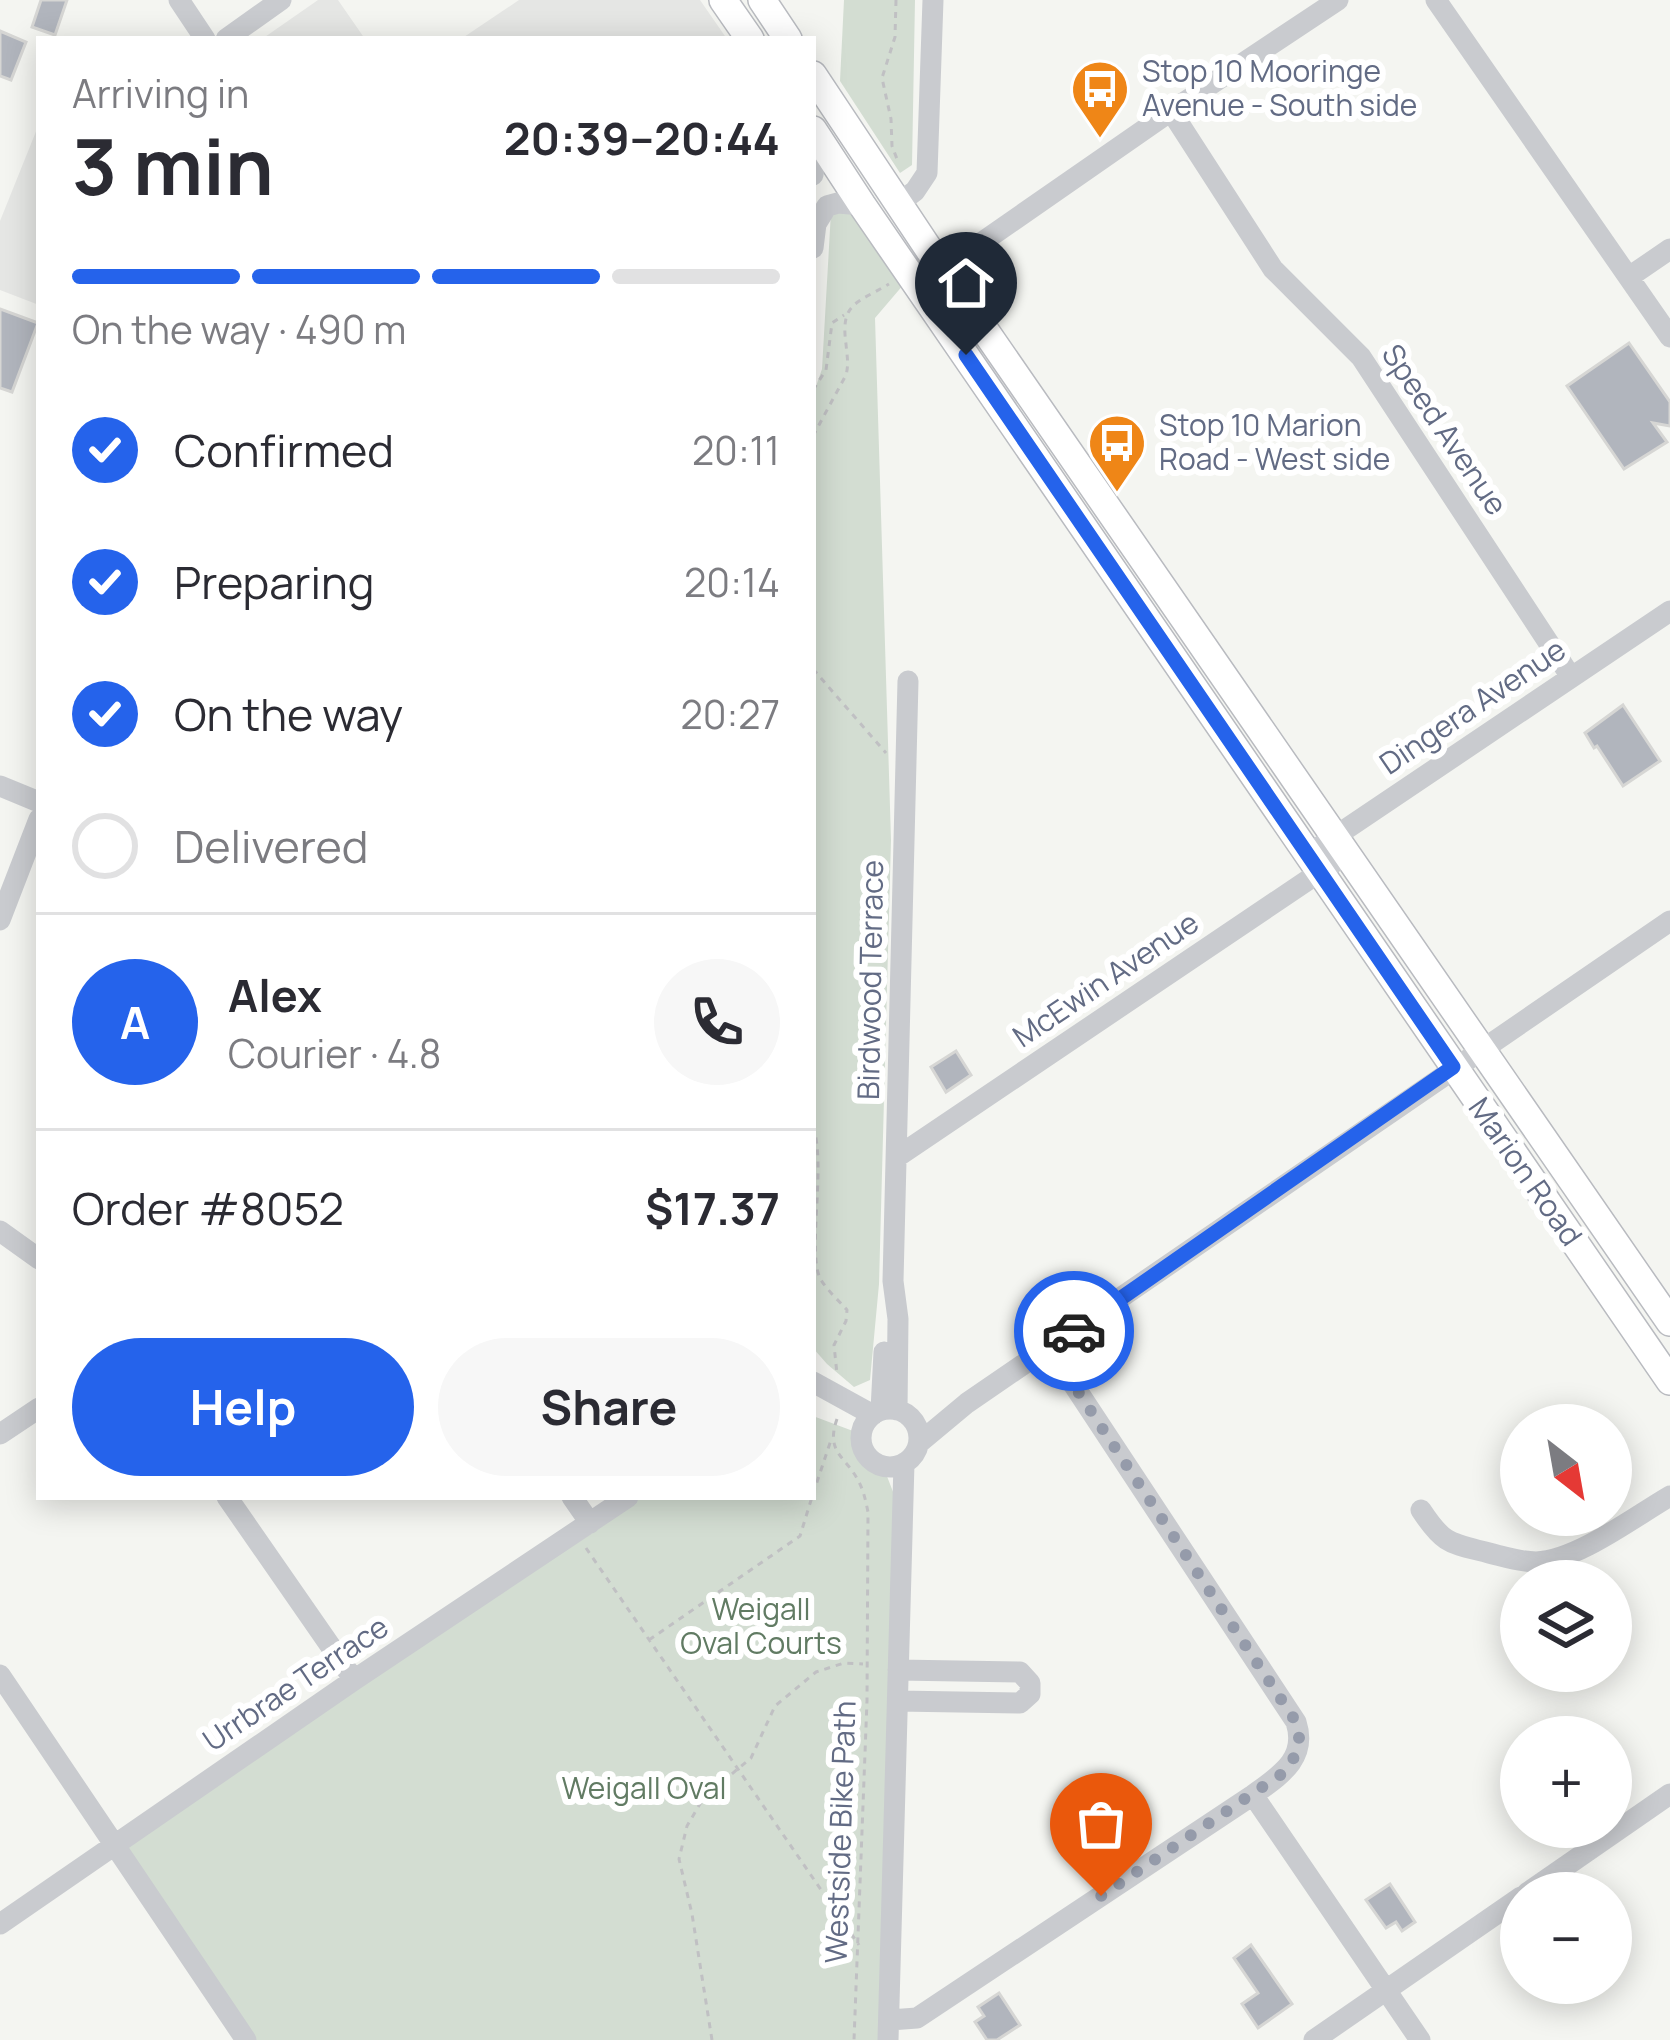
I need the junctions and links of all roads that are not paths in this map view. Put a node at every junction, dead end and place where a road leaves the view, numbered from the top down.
1 (179, 0) edge
2 (281, 0) edge
3 (723, 0) edge
4 (762, 0) edge
5 (933, 0) edge
6 (1339, 0) edge
7 (1436, 0) edge
8 (203, 36) edge
9 (230, 36) edge
10 (748, 36) edge
11 (786, 36) edge
12 (816, 79) edge
13 (1171, 111) junction
14 (816, 136) edge
15 (899, 203) junction
16 (862, 206) junction
17 (816, 224) edge
18 (1670, 249) edge
19 (943, 269) junction
20 (1629, 277) junction
21 (907, 283) junction
22 (1670, 337) edge
23 (1670, 611) edge
24 (1571, 677) junction
25 (908, 681) dead end
26 (0, 786) edge
27 (36, 801) edge
28 (36, 827) edge
29 (1342, 844) junction
30 (1315, 863) junction
31 (0, 920) edge
32 (1670, 921) edge
33 (1481, 1048) junction
34 (1453, 1067) junction
35 (897, 1157) junction
36 (0, 1231) edge
37 (36, 1257) edge
38 (893, 1281) junction
39 (1670, 1322) edge
40 (1047, 1350) junction
41 (1670, 1381) edge
42 (816, 1385) edge
43 (883, 1385) junction
44 (816, 1386) edge
45 (842, 1404) junction
46 (36, 1410) edge
47 (891, 1422) junction
48 (0, 1434) edge
49 (893, 1464) junction
50 (1670, 1496) edge
51 (229, 1500) edge
52 (574, 1500) edge
53 (624, 1500) edge
54 (1421, 1510) dead end
55 (590, 1523) junction
56 (898, 1670) junction
57 (0, 1675) edge
58 (354, 1680) junction
59 (898, 1701) junction
60 (1670, 1794) edge
61 (1253, 1795) junction
62 (115, 1844) junction
63 (1557, 1872) edge
64 (1500, 1912) edge
65 (0, 1924) edge
66 (1386, 1991) junction
67 (889, 2030) edge
68 (246, 2040) edge
69 (1314, 2040) edge
70 (1420, 2040) edge

1 - 8 street
2 - 9 street
3 - 10 main road
4 - 11 main road
5 - 15 street
6 - 13 street
7 - 20 street
12 - 15 main road, Marion Road
13 - 19 street
13 - 24 street, Speed Avenue
14 - 16 main road, Marion Road
15 - 19 main road, Marion Road
16 - 17 street
16 - 21 main road, Marion Road
18 - 20 street
19 - 21 street
19 - 29 main road, Marion Road
20 - 22 street
21 - 30 main road, Marion Road
23 - 24 street, Dingera Avenue
24 - 29 street, Dingera Avenue
25 - 35 street, Birdwood Terrace
26 - 27 street
28 - 31 street
29 - 30 street, McEwin Avenue
29 - 33 main road, Marion Road
30 - 34 main road, Marion Road
30 - 35 street, McEwin Avenue
32 - 33 street
33 - 34 street
33 - 39 main road, Marion Road
34 - 40 street
34 - 41 main road, Marion Road
35 - 38 street, Birdwood Terrace
36 - 37 street
38 - 43 street, Birdwood Terrace
38 - 47 street, Birdwood Terrace
40 - 47 street
40 - 61 street
42 - 47 street
43 - 45 street
43 - 47 street, Birdwood Terrace
44 - 45 street
45 - 47 street
46 - 48 street
47 - 49 street
47 - 49 street
49 - 56 street
50 - 54 street
51 - 58 street
52 - 55 street
53 - 55 street, Urrbrae Terrace
55 - 58 street, Urrbrae Terrace
56 - 59 street
56 - 59 street
57 - 62 street
58 - 62 street, Urrbrae Terrace
59 - 67 street
60 - 63 street
61 - 66 street
61 - 67 street
62 - 65 street, Urrbrae Terrace
62 - 68 street
64 - 66 street
66 - 69 street
66 - 70 street

